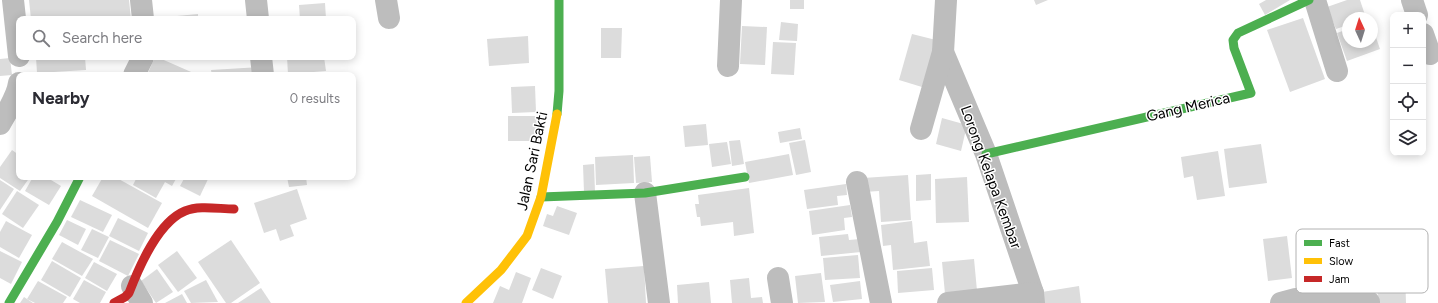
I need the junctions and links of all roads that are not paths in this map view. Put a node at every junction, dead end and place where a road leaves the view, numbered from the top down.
1 (13, 0) edge
2 (141, 0) edge
3 (256, 0) edge
4 (560, 0) edge
5 (731, 0) edge
6 (946, 0) edge
7 (1310, 0) edge
8 (1315, 0) edge
9 (1412, 0) edge
10 (1416, 12) edge
11 (142, 16) edge
12 (258, 16) edge
13 (16, 28) edge
14 (943, 52) junction
15 (19, 60) edge
16 (142, 60) edge
17 (261, 60) edge
18 (728, 66) dead end
19 (1336, 71) dead end
20 (20, 72) edge
21 (136, 72) edge
22 (263, 72) edge
23 (16, 94) edge
24 (0, 124) edge
25 (921, 129) dead end
26 (986, 154) junction
27 (746, 177) dead end
28 (78, 180) edge
29 (857, 182) dead end
30 (645, 193) junction
31 (541, 197) junction
32 (234, 209) dead end
33 (778, 278) dead end
34 (137, 295) edge
35 (1034, 298) edge
36 (469, 302) edge
37 (1369, 302) dead end
38 (9, 303) edge
39 (114, 303) edge
40 (659, 303) edge
41 (782, 303) edge
42 (881, 303) edge
43 (948, 303) edge
44 (1282, 303) edge

1 - 13 street
2 - 11 street
3 - 12 street
4 - 31 street, Jalan Sari Bakti
5 - 18 street
6 - 14 street, Lorong Kelapa Kembar
7 - 26 street, Gang Merica
8 - 19 street
9 - 10 street
14 - 25 street, Lorong Kelapa Kembar
14 - 26 street, Lorong Kelapa Kembar
15 - 20 street
16 - 21 street
17 - 22 street
23 - 24 street
26 - 35 street, Lorong Kelapa Kembar
27 - 30 street
28 - 38 street
29 - 42 street
30 - 31 street
30 - 40 street
31 - 36 street, Jalan Sari Bakti
32 - 34 street
33 - 41 street
34 - 39 street
35 - 43 street
37 - 44 street

